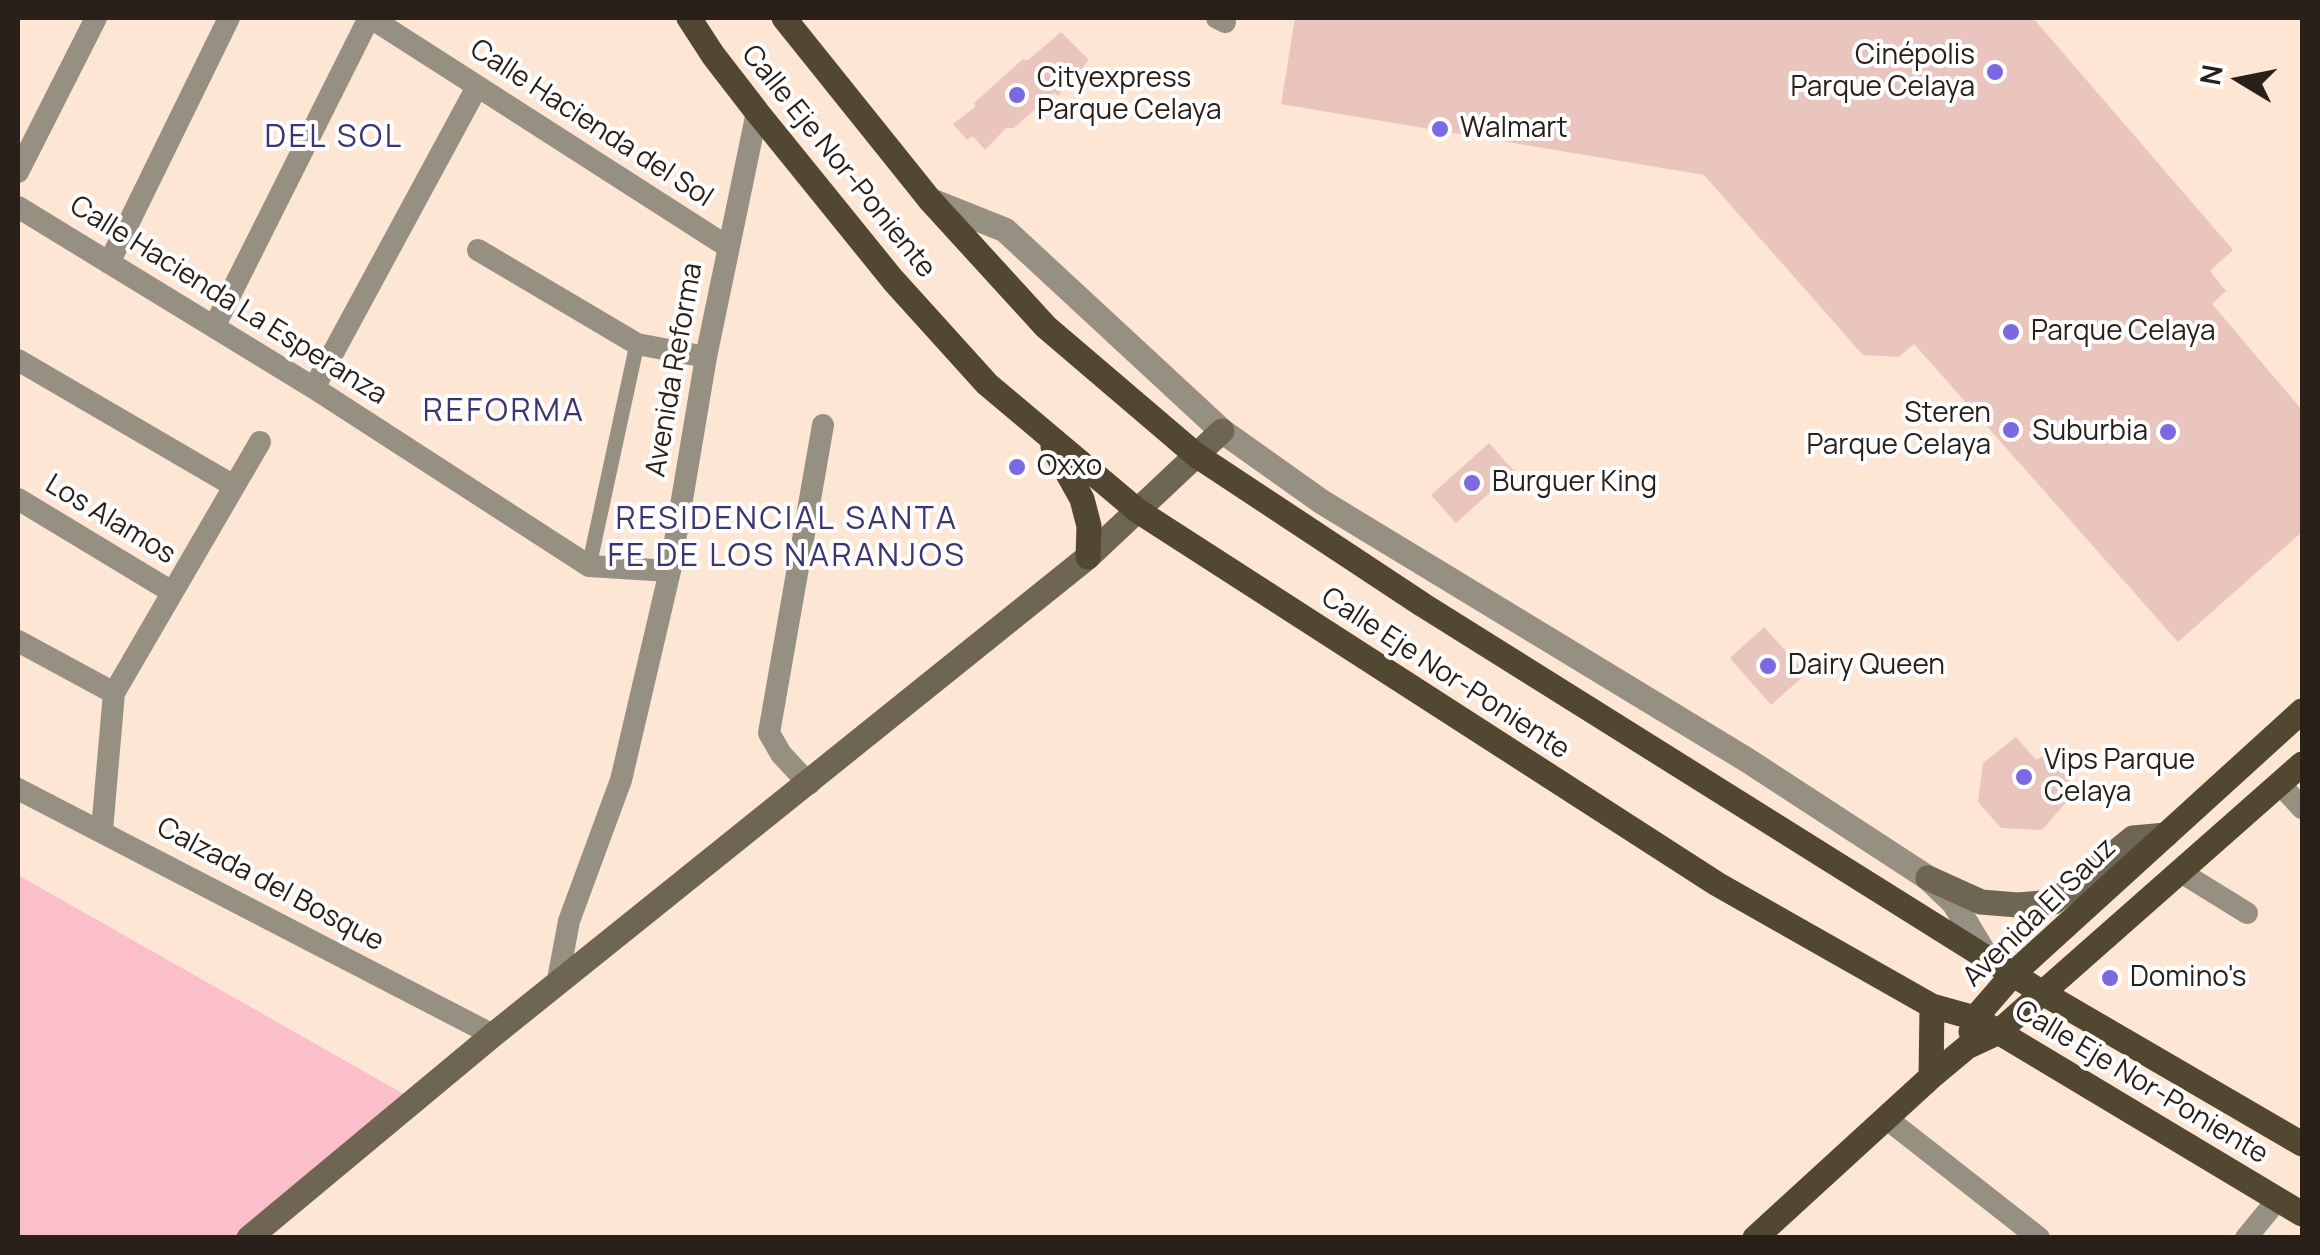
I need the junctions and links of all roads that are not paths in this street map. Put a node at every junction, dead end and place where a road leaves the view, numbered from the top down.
1 (96, 18) edge
2 (229, 18) edge
3 (370, 18) edge
4 (689, 18) edge
5 (784, 18) edge
6 (477, 88) junction
7 (757, 112) junction
8 (18, 172) edge
9 (930, 200) junction
10 (18, 207) edge
11 (728, 247) junction
12 (478, 250) dead end
13 (109, 263) junction
14 (214, 326) junction
15 (637, 344) junction
16 (706, 357) junction
17 (18, 360) edge
18 (314, 388) junction
19 (823, 425) dead end
20 (1222, 431) junction
21 (1046, 434) junction
22 (260, 442) dead end
23 (1196, 455) junction
24 (234, 486) junction
25 (18, 499) edge
26 (1138, 511) junction
27 (1088, 557) junction
28 (589, 566) junction
29 (670, 571) junction
30 (172, 592) junction
31 (18, 640) edge
32 (114, 692) junction
33 (2302, 711) edge
34 (2302, 764) edge
35 (2242, 765) junction
36 (809, 784) junction
37 (2274, 788) junction
38 (18, 789) edge
39 (2302, 808) edge
40 (102, 830) junction
41 (2166, 834) junction
42 (2179, 871) junction
43 (1928, 878) junction
44 (2247, 913) dead end
45 (1986, 956) junction
46 (2014, 974) junction
47 (557, 985) junction
48 (2041, 992) junction
49 (1932, 1006) junction
50 (1975, 1018) junction
51 (1997, 1033) junction
52 (493, 1035) junction
53 (1967, 1046) junction
54 (1931, 1077) junction
55 (1886, 1118) junction
56 (2302, 1144) edge
57 (2278, 1199) junction
58 (2302, 1214) edge
59 (1759, 1236) edge
60 (249, 1238) edge
61 (2039, 1238) edge
62 (2246, 1238) edge

1 - 8 street
2 - 13 street
3 - 6 street, Calle Hacienda del Sol
3 - 14 street
4 - 7 main road, Calle Eje Nor-Poniente
5 - 9 main road, Calle Eje Nor-Poniente
6 - 11 street, Calle Hacienda del Sol
6 - 18 street
7 - 11 street, Avenida Reforma
7 - 21 main road, Calle Eje Nor-Poniente
9 - 20 street
9 - 23 main road, Calle Eje Nor-Poniente
10 - 13 street, Calle Hacienda La Esperanza
11 - 16 street, Avenida Reforma
12 - 15 street
13 - 14 street, Calle Hacienda La Esperanza
14 - 18 street, Calle Hacienda La Esperanza
15 - 16 street
15 - 28 street
16 - 29 street, Avenida Reforma
17 - 24 street
18 - 28 street, Calle Hacienda La Esperanza
19 - 36 street
20 - 23 main road
20 - 43 street
21 - 26 main road, Calle Eje Nor-Poniente
21 - 27 main road
22 - 24 street
23 - 26 main road
23 - 45 main road, Calle Eje Nor-Poniente
24 - 30 street
25 - 30 street, Los Alamos
26 - 27 main road
26 - 49 main road, Calle Eje Nor-Poniente
27 - 36 main road
28 - 29 street, Calle Hacienda La Esperanza
29 - 47 street, Avenida Reforma
30 - 32 street
31 - 32 street
32 - 40 street
33 - 35 main road, Avenida El Sauz
34 - 37 main road, Avenida El Sauz
35 - 37 main road
35 - 41 main road, Avenida El Sauz
36 - 47 main road
37 - 39 street
37 - 42 main road, Avenida El Sauz
38 - 40 street, Calzada del Bosque
40 - 52 street, Calzada del Bosque
41 - 43 main road
41 - 46 main road, Avenida El Sauz
42 - 44 street
42 - 48 main road, Avenida El Sauz
43 - 45 street
45 - 46 main road, Calle Eje Nor-Poniente
46 - 48 main road, Calle Eje Nor-Poniente
46 - 50 main road, Avenida El Sauz
47 - 52 main road
48 - 51 main road, Avenida El Sauz
48 - 56 main road, Calle Eje Nor-Poniente
49 - 50 main road, Calle Eje Nor-Poniente
49 - 54 main road
50 - 51 main road, Calle Eje Nor-Poniente
50 - 53 main road, Avenida El Sauz
51 - 53 main road, Avenida El Sauz
51 - 57 main road, Calle Eje Nor-Poniente
52 - 60 main road
53 - 54 main road, Avenida El Sauz
54 - 55 main road, Avenida El Sauz
55 - 59 main road, Avenida El Sauz
55 - 61 street
57 - 58 main road, Calle Eje Nor-Poniente
57 - 62 street

